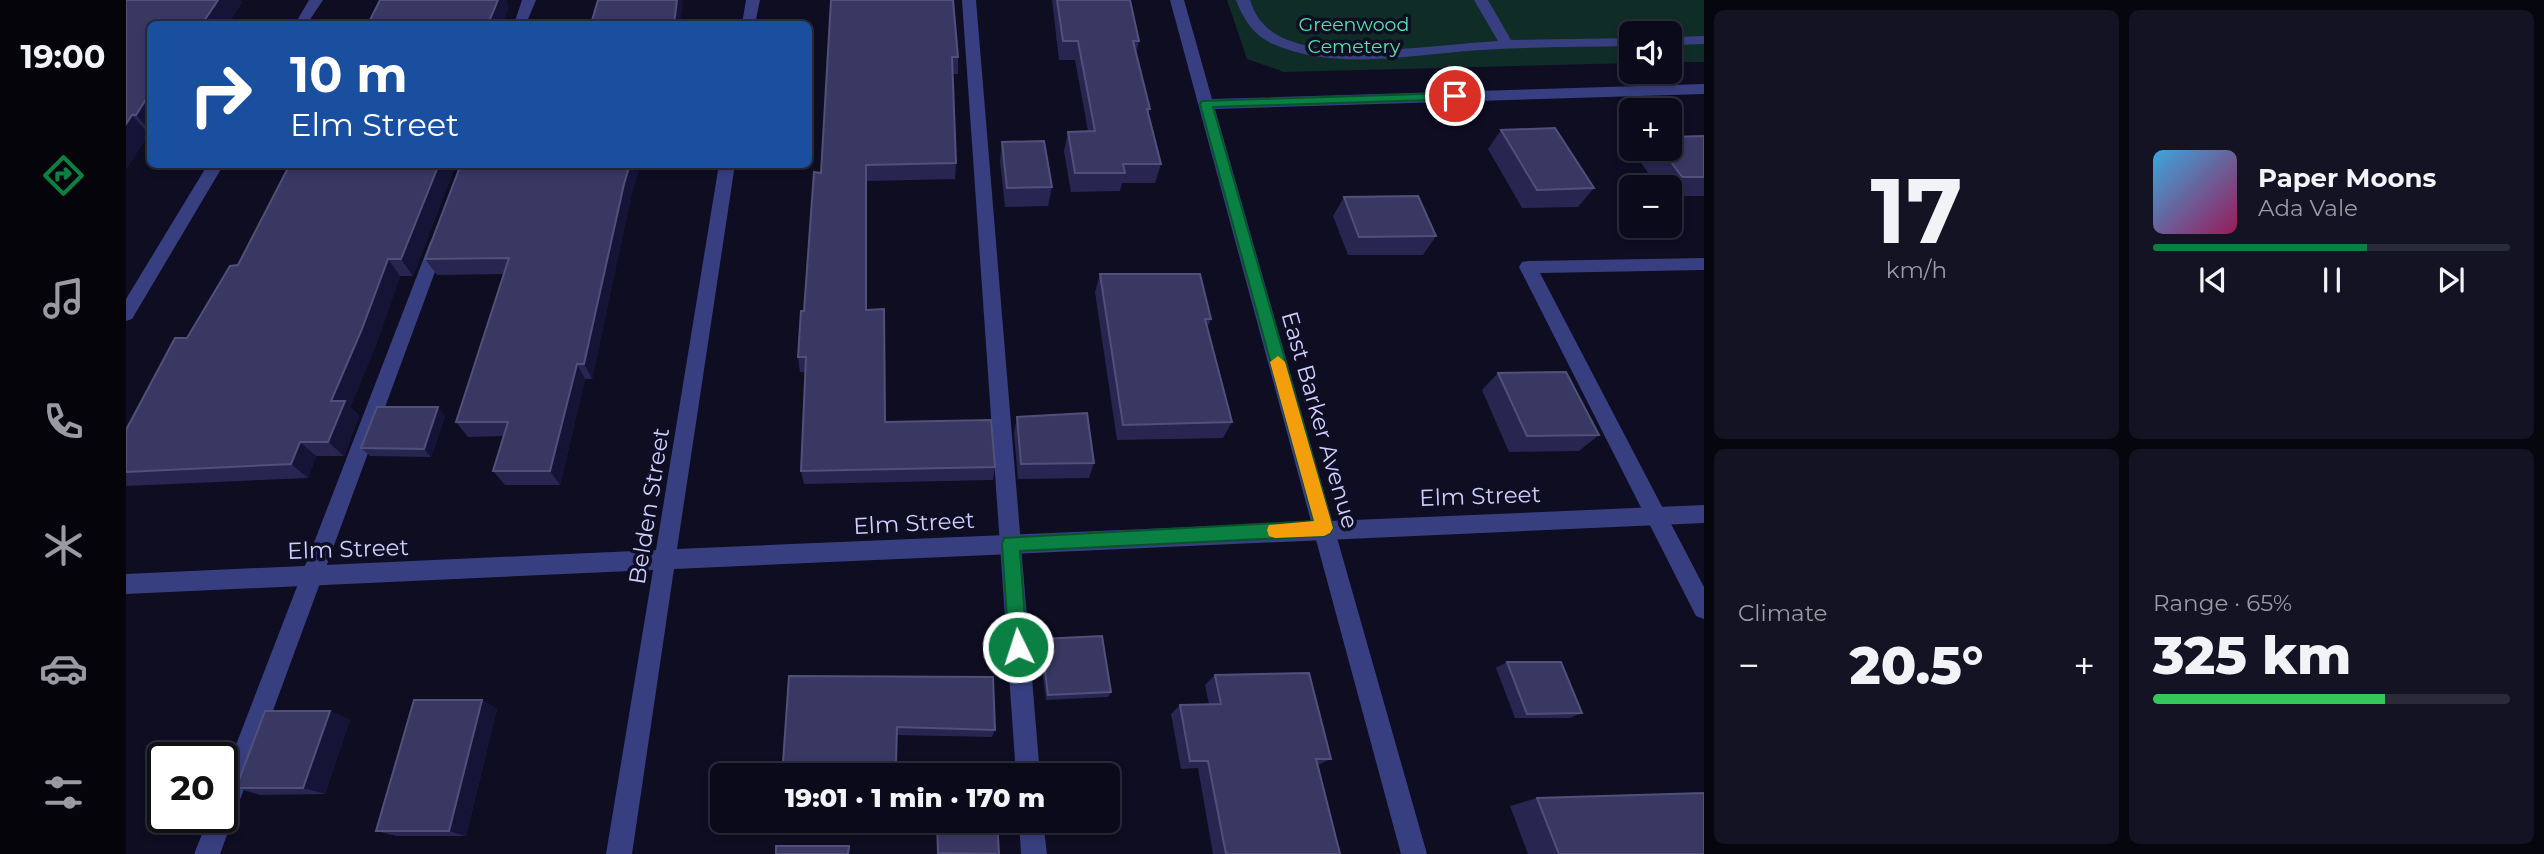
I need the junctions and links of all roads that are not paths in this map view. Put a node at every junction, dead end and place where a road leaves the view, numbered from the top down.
1 (316, 0) edge
2 (529, 0) edge
3 (753, 0) edge
4 (968, 0) edge
5 (1177, 0) edge
6 (1242, 0) edge
7 (1480, 0) edge
8 (303, 21) edge
9 (521, 21) edge
10 (750, 21) edge
11 (1704, 40) edge
12 (1682, 41) edge
13 (1619, 42) edge
14 (1507, 45) junction
15 (1704, 89) edge
16 (1206, 104) junction
17 (214, 168) edge
18 (726, 168) edge
19 (442, 230) edge
20 (1704, 264) edge
21 (126, 314) edge
22 (1704, 514) edge
23 (1654, 515) junction
24 (1324, 528) junction
25 (1010, 544) junction
26 (666, 562) junction
27 (313, 576) junction
28 (126, 584) edge
29 (1704, 609) edge
30 (1027, 763) edge
31 (238, 774) edge
32 (215, 833) edge
33 (1032, 833) edge
34 (207, 854) edge
35 (619, 854) edge
36 (1034, 854) edge
37 (1414, 854) edge

1 - 8 street
2 - 9 street
3 - 10 street
4 - 25 street
5 - 16 street, East Barker Avenue
6 - 14 street
7 - 14 street
11 - 12 street
13 - 14 street
15 - 16 street
16 - 24 street, East Barker Avenue
17 - 21 street
18 - 26 street, Belden Street
19 - 27 street
20 - 23 street
22 - 23 street, Elm Street
23 - 24 street, Elm Street
23 - 29 street
24 - 25 street, Elm Street
24 - 37 street, East Barker Avenue
25 - 26 street, Elm Street
25 - 30 street
26 - 27 street, Elm Street
26 - 35 street, Belden Street
27 - 28 street, Elm Street
27 - 31 street
32 - 34 street
33 - 36 street

